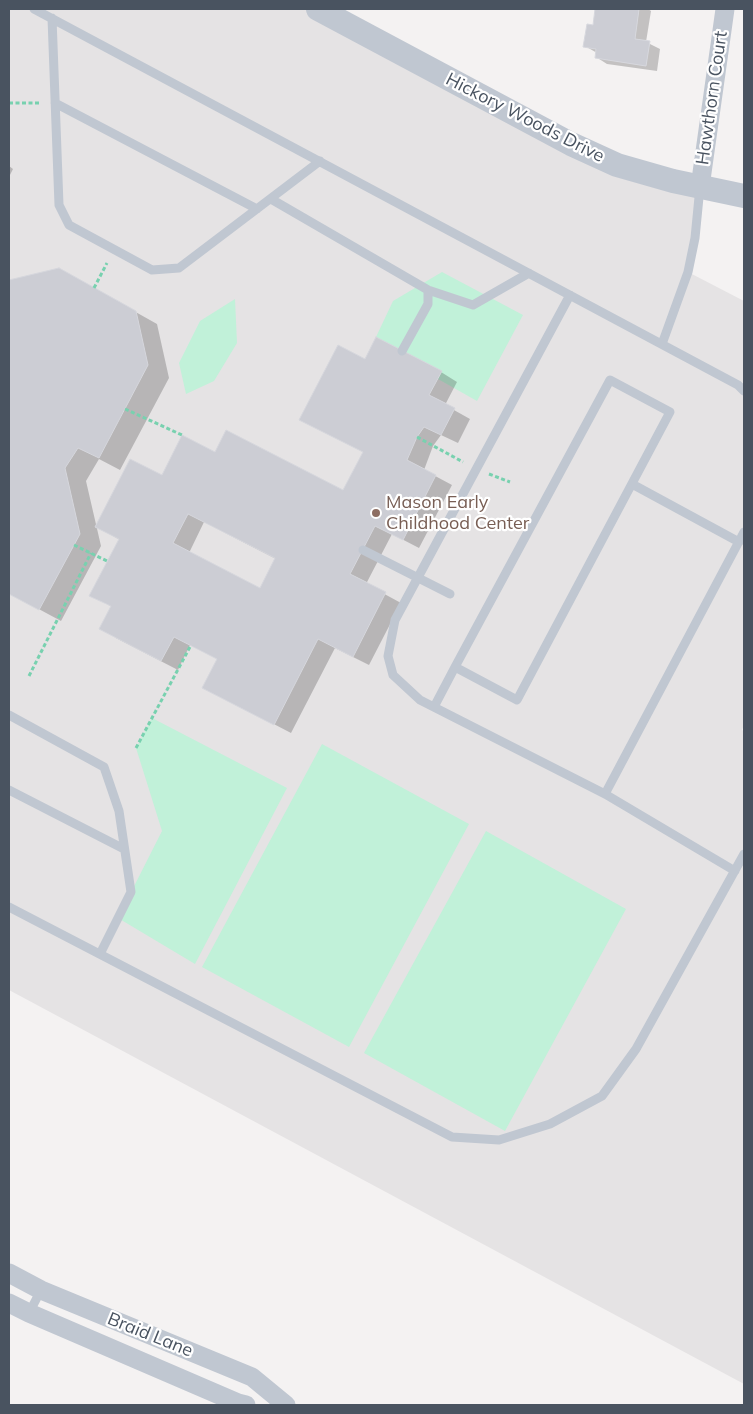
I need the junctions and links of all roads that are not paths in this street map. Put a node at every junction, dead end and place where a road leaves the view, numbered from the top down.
1 (34, 9) edge
2 (318, 9) edge
3 (725, 9) edge
4 (52, 18) junction
5 (55, 103) junction
6 (320, 162) junction
7 (700, 187) junction
8 (744, 196) edge
9 (271, 199) junction
10 (257, 209) junction
11 (529, 273) junction
12 (428, 290) junction
13 (570, 295) junction
14 (662, 344) junction
15 (402, 351) dead end
16 (744, 391) edge
17 (632, 484) junction
18 (744, 532) edge
19 (739, 542) junction
20 (363, 550) dead end
21 (417, 578) junction
22 (450, 594) dead end
23 (455, 667) junction
24 (434, 707) junction
25 (9, 715) edge
26 (9, 790) edge
27 (605, 794) junction
28 (124, 849) junction
29 (744, 854) edge
30 (735, 870) junction
31 (9, 907) edge
32 (100, 954) junction
33 (9, 1273) edge
34 (41, 1290) junction
35 (9, 1303) edge
36 (29, 1313) junction
37 (246, 1405) edge
38 (286, 1405) edge

1 - 4 lane
2 - 7 street, Hickory Woods Drive
3 - 7 street, Hawthorn Court
4 - 5 lane
4 - 6 lane
5 - 10 lane
5 - 10 lane
6 - 9 lane
6 - 11 lane
7 - 8 street, Hickory Woods Drive
7 - 14 lane
9 - 10 lane
9 - 12 lane
11 - 12 lane
11 - 13 lane
12 - 15 lane
13 - 14 lane
13 - 21 lane
14 - 16 lane
17 - 19 lane
17 - 23 lane
17 - 23 lane
18 - 19 lane
19 - 27 lane
20 - 21 lane
21 - 22 lane
21 - 24 lane
23 - 24 lane
24 - 27 lane
25 - 28 lane
26 - 28 lane
27 - 30 lane
28 - 32 lane
29 - 30 lane
30 - 32 lane
31 - 32 lane
33 - 34 street, Braid Lane
34 - 36 lane
34 - 38 street, Braid Lane
35 - 36 street, Braid Lane
36 - 37 street, Braid Lane

